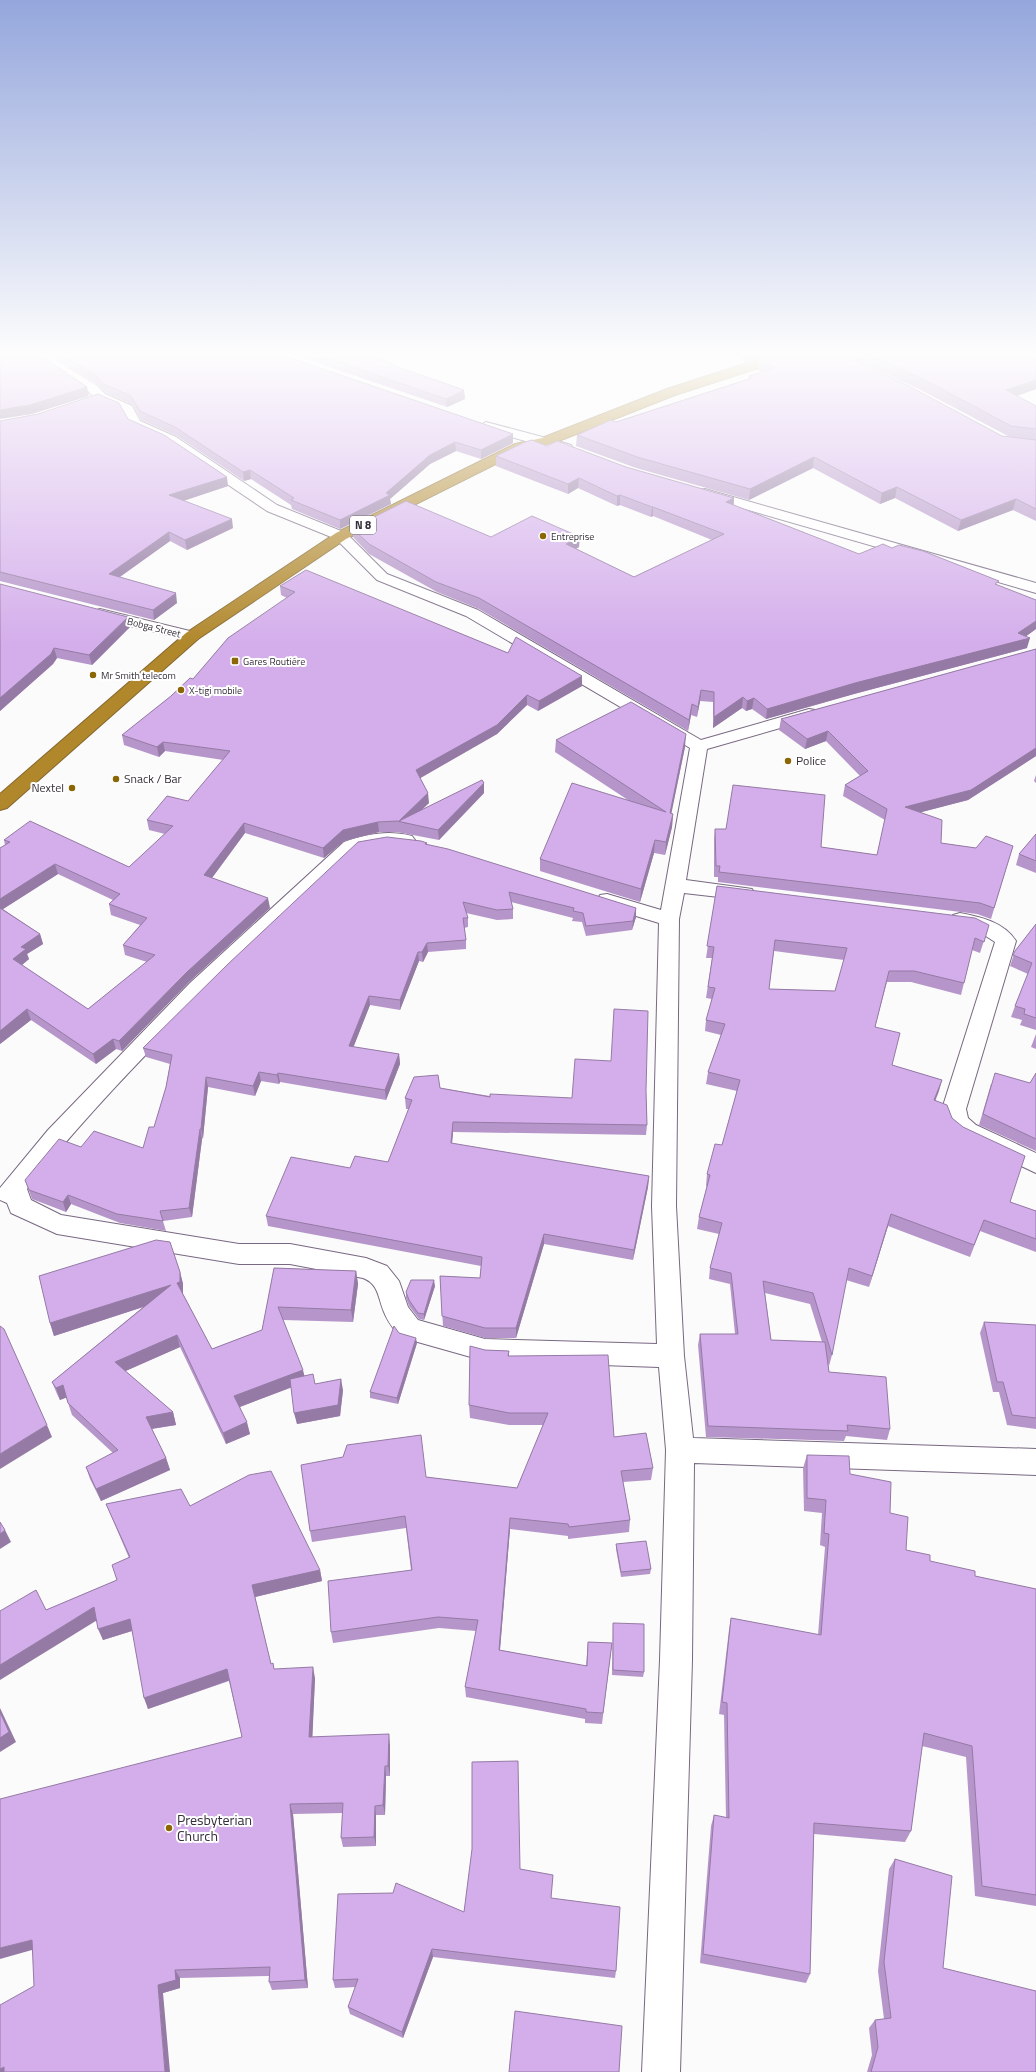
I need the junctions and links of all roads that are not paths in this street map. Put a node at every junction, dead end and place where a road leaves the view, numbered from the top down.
1 (186, 451) edge
2 (511, 451) edge
3 (573, 451) edge
4 (582, 454) edge
5 (691, 489) edge
6 (341, 536) junction
7 (1036, 588) edge
8 (86, 610) edge
9 (192, 636) junction
10 (823, 710) edge
11 (699, 746) junction
12 (0, 804) edge
13 (426, 844) edge
14 (674, 885) junction
15 (585, 893) edge
16 (767, 897) edge
17 (669, 918) junction
18 (939, 918) edge
19 (1036, 1164) edge
20 (671, 1356) junction
21 (680, 1450) junction
22 (1036, 1462) edge
23 (661, 2072) edge

1 - 6 street
2 - 6 highway, N 8
3 - 4 street
5 - 7 street
6 - 9 highway, N 8
6 - 11 street
8 - 9 street, Bobga Street
9 - 12 highway, N 8
10 - 11 street
11 - 14 street
13 - 20 street
14 - 16 street
14 - 17 street
15 - 17 street
17 - 20 street
18 - 19 street
20 - 21 street
21 - 22 street
21 - 23 street

